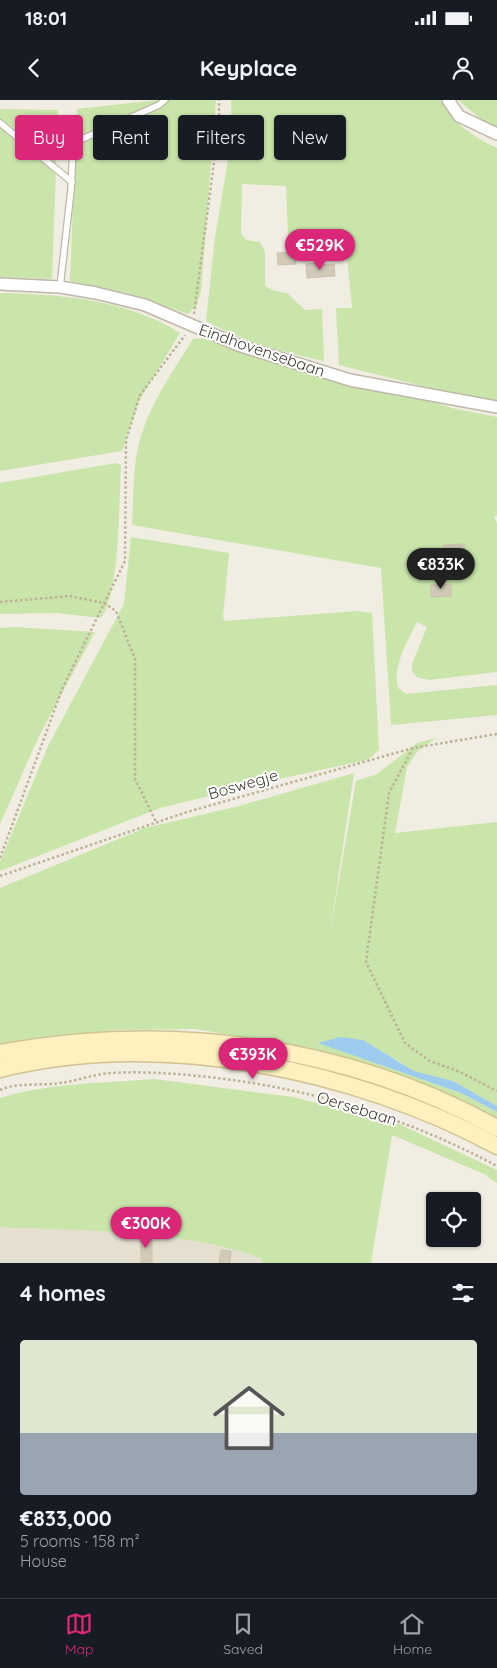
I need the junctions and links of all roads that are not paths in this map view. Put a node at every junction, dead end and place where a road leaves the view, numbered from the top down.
1 (165, 100) edge
2 (448, 100) edge
3 (0, 123) edge
4 (497, 134) edge
5 (72, 182) junction
6 (0, 284) edge
7 (60, 287) junction
8 (497, 407) edge
9 (0, 1053) edge
10 (0, 1069) edge
11 (497, 1128) edge
12 (497, 1146) edge

1 - 5 lane
2 - 4 street
3 - 5 lane
5 - 7 lane
6 - 7 street, Eindhovensebaan
7 - 8 street, Eindhovensebaan
9 - 11 main road
10 - 12 main road, Oersebaan

